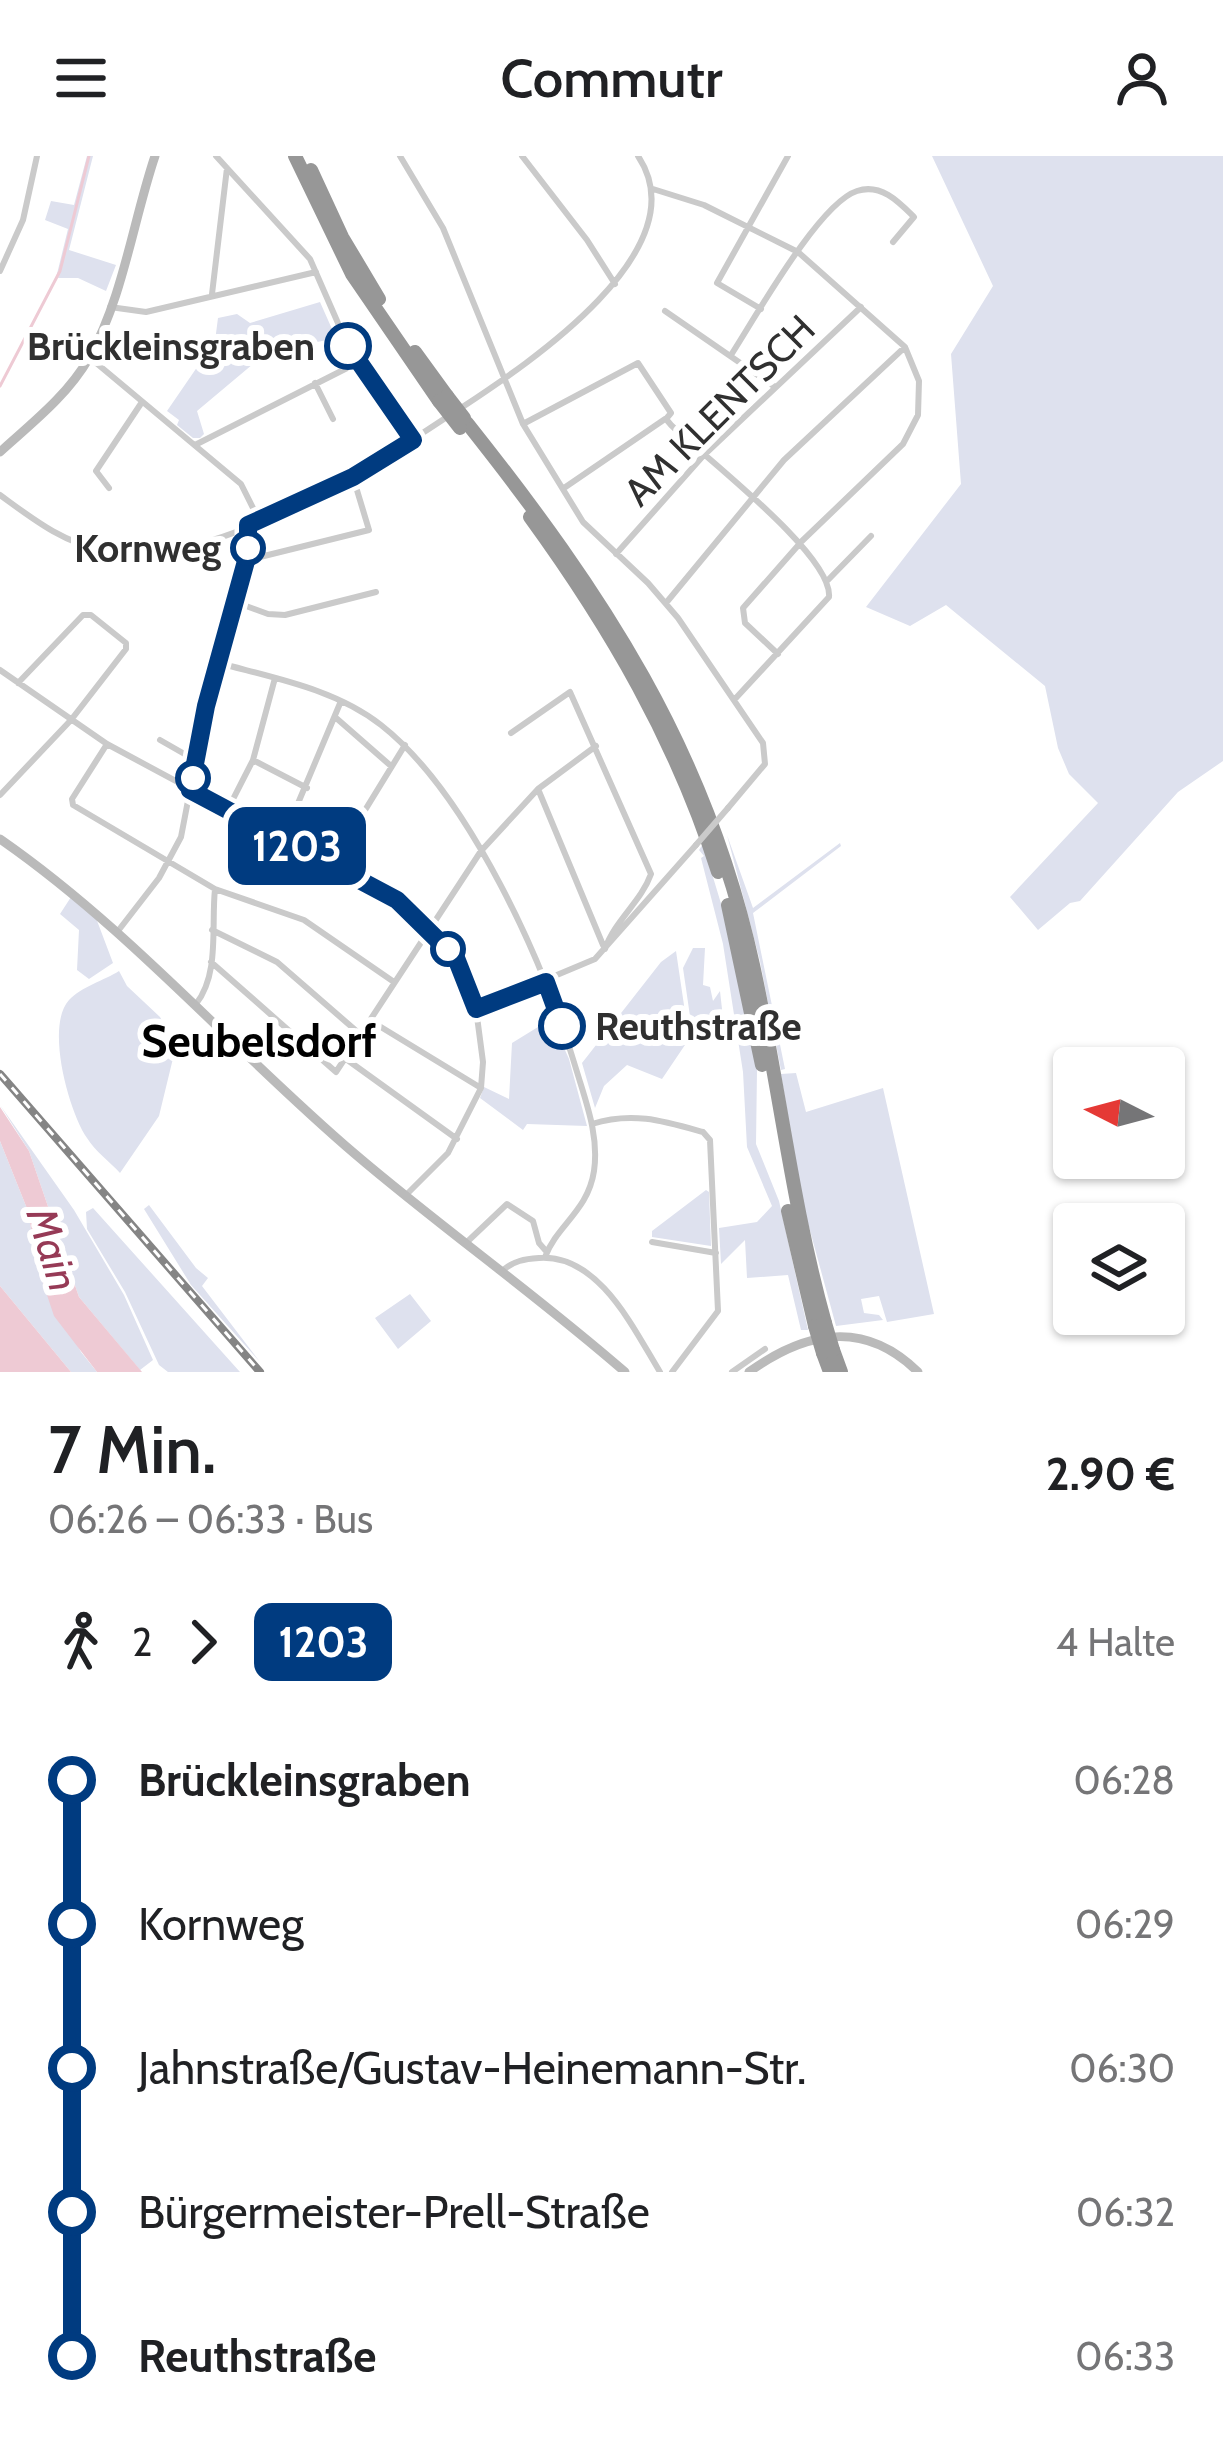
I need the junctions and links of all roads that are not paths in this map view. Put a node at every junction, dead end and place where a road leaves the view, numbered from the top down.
1 (37, 156) edge
2 (155, 156) edge
3 (216, 156) edge
4 (296, 156) edge
5 (305, 156) edge
6 (400, 156) edge
7 (522, 156) edge
8 (638, 156) edge
9 (788, 156) edge
10 (227, 168) junction
11 (652, 190) junction
12 (751, 228) junction
13 (893, 242) dead end
14 (798, 252) junction
15 (4, 253) edge
16 (0, 271) edge
17 (316, 272) junction
18 (614, 284) junction
19 (212, 294) junction
20 (110, 307) junction
21 (861, 307) junction
22 (760, 309) junction
23 (665, 311) dead end
24 (904, 347) junction
25 (731, 355) junction
26 (89, 357) junction
27 (358, 362) junction
28 (504, 379) junction
29 (315, 383) junction
30 (775, 387) junction
31 (443, 399) junction
32 (142, 402) junction
33 (669, 416) junction
34 (333, 419) dead end
35 (524, 424) junction
36 (413, 440) junction
37 (195, 445) junction
38 (0, 452) edge
39 (703, 456) junction
40 (353, 477) junction
41 (109, 488) dead end
42 (564, 488) junction
43 (0, 495) edge
44 (751, 499) junction
45 (259, 520) junction
46 (248, 525) junction
47 (872, 536) dead end
48 (802, 541) junction
49 (248, 554) junction
50 (616, 554) junction
51 (828, 580) junction
52 (376, 592) dead end
53 (235, 602) junction
54 (666, 603) junction
55 (778, 654) junction
56 (219, 662) junction
57 (0, 670) edge
58 (275, 678) junction
59 (18, 683) junction
60 (734, 699) junction
61 (341, 700) junction
62 (335, 717) junction
63 (71, 721) junction
64 (512, 733) dead end
65 (160, 740) dead end
66 (107, 744) junction
67 (405, 746) junction
68 (596, 746) junction
69 (195, 760) junction
70 (253, 760) junction
71 (392, 766) junction
72 (307, 788) junction
73 (538, 789) junction
74 (190, 790) junction
75 (0, 795) edge
76 (227, 809) junction
77 (0, 839) edge
78 (283, 839) junction
79 (481, 851) junction
80 (170, 862) junction
81 (332, 864) junction
82 (215, 889) junction
83 (429, 929) junction
84 (118, 931) junction
85 (212, 931) junction
86 (605, 949) junction
87 (211, 962) junction
88 (394, 982) junction
89 (546, 982) junction
90 (196, 1004) junction
91 (476, 1009) junction
92 (370, 1021) junction
93 (361, 1035) junction
94 (346, 1059) junction
95 (481, 1088) junction
96 (592, 1124) junction
97 (457, 1139) junction
98 (407, 1194) junction
99 (467, 1242) junction
100 (652, 1242) dead end
101 (716, 1252) junction
102 (545, 1254) junction
103 (503, 1270) junction
104 (765, 1349) dead end
105 (828, 1352) junction
106 (625, 1372) edge
107 (660, 1372) edge
108 (672, 1372) edge
109 (732, 1372) edge
110 (749, 1372) edge
111 (830, 1372) edge
112 (841, 1372) edge
113 (918, 1372) edge

1 - 15 street
2 - 20 street
3 - 10 street
4 - 31 highway
5 - 31 highway
6 - 28 street
7 - 18 street
8 - 11 street
9 - 12 street
10 - 17 street
10 - 19 street
11 - 12 street
11 - 18 street
12 - 14 street
12 - 22 street
13 - 14 street
14 - 21 street
14 - 22 street
15 - 16 street
17 - 19 street
17 - 27 street
18 - 28 street
19 - 20 street
20 - 26 street
21 - 24 street
21 - 30 street, AM KLENTSCH
22 - 25 street
23 - 25 street
24 - 44 street
24 - 48 street
25 - 30 street
26 - 32 street
26 - 38 street
27 - 29 street
27 - 36 street
28 - 35 street
28 - 36 street
29 - 34 street
29 - 37 street
30 - 39 street, AM KLENTSCH
31 - 105 highway, bridge
32 - 37 street
32 - 41 street
33 - 35 street
33 - 39 street
33 - 42 street
35 - 42 street
36 - 40 street
37 - 45 street
39 - 44 street
39 - 50 street, AM KLENTSCH
40 - 45 street
40 - 49 street
42 - 50 street
43 - 46 street
44 - 48 street
44 - 54 street
45 - 46 street
46 - 49 street
47 - 51 street
48 - 51 street
48 - 55 street
49 - 53 street
50 - 54 street
51 - 55 street
52 - 53 street
53 - 56 street
54 - 60 street
55 - 60 street
56 - 58 street
56 - 69 street
57 - 59 street
58 - 61 street
58 - 70 street
59 - 63 street
59 - 63 street
60 - 86 street, bridge
61 - 62 street
61 - 67 street
62 - 71 street
62 - 72 street
63 - 66 street
63 - 75 street
64 - 68 street
65 - 69 street
66 - 74 street
66 - 80 street
67 - 71 street
67 - 79 street
68 - 73 street
68 - 86 street
69 - 74 street
70 - 72 street
70 - 76 street
71 - 81 street
72 - 78 street
73 - 79 street
73 - 86 street
74 - 76 street
74 - 80 street
76 - 78 street
77 - 84 street
78 - 81 street
79 - 83 street
79 - 89 street
80 - 82 street
80 - 84 street
81 - 83 street
82 - 85 street
82 - 88 street
83 - 88 street
83 - 91 street
84 - 90 street
85 - 87 street
85 - 93 street
86 - 89 street
87 - 90 street
87 - 94 street
88 - 92 street
89 - 91 street
89 - 96 street
90 - 98 street
91 - 95 street
92 - 93 street
92 - 95 street
93 - 94 street
94 - 97 street
95 - 97 street
96 - 101 street
96 - 102 street
97 - 98 street
98 - 99 street
99 - 102 street
99 - 103 street
100 - 101 street
101 - 108 street
102 - 103 street
102 - 107 street
103 - 106 street
104 - 109 street
105 - 111 highway
105 - 112 highway
110 - 113 street

